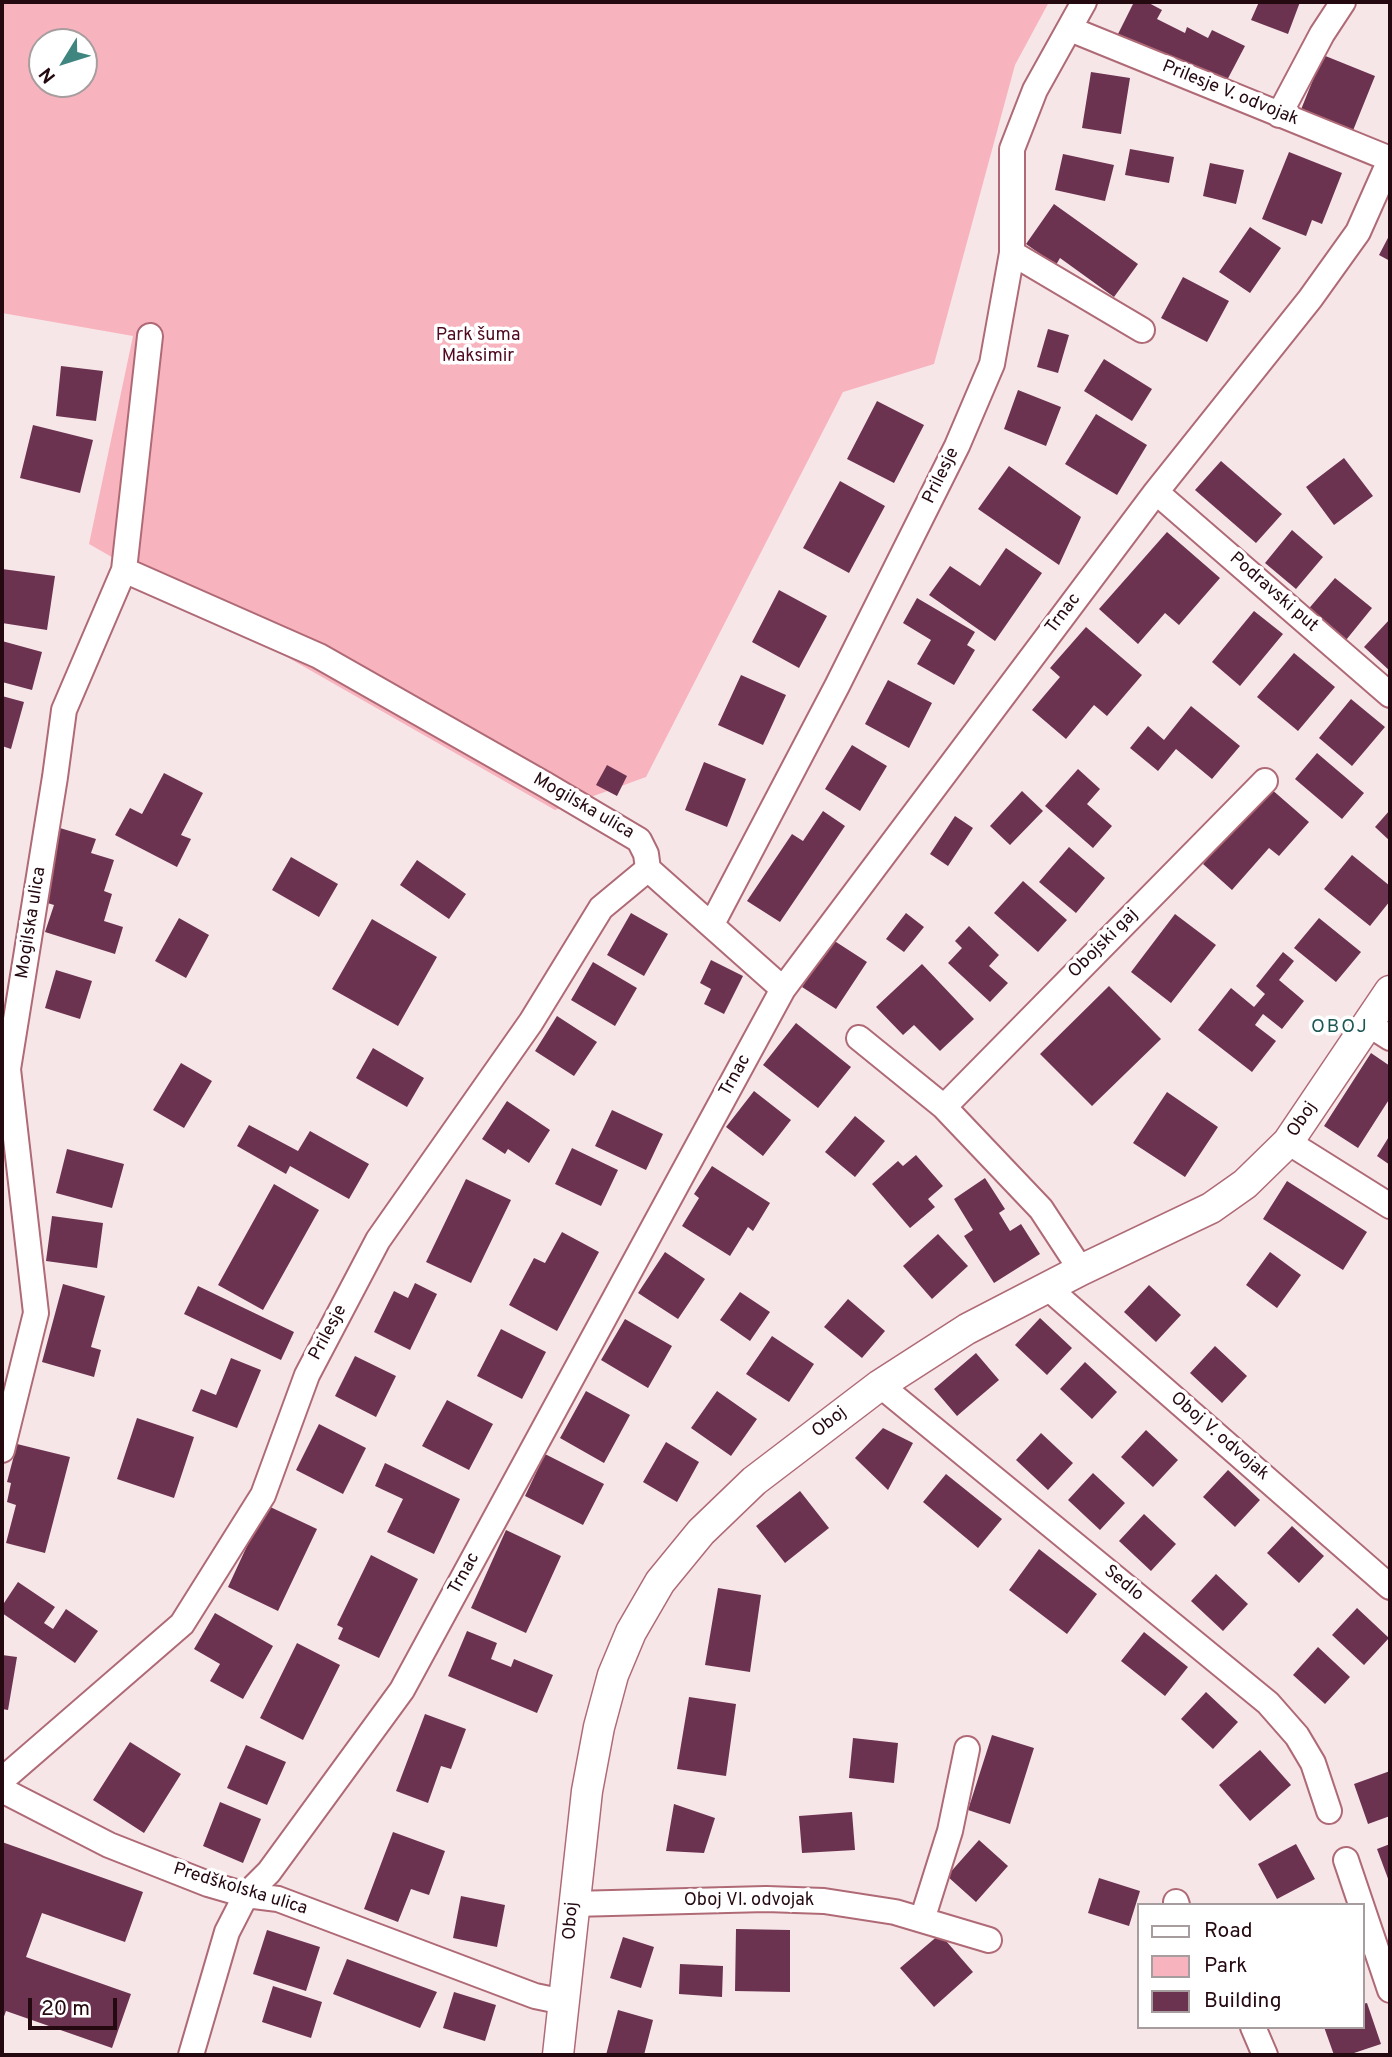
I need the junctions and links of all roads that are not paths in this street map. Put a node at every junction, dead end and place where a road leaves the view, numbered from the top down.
1 (1084, 2) edge
2 (1343, 2) edge
3 (1070, 29) junction
4 (1279, 115) junction
5 (1390, 160) edge
6 (1012, 253) junction
7 (1142, 330) dead end
8 (150, 336) dead end
9 (1156, 492) junction
10 (124, 570) junction
11 (1390, 695) edge
12 (1265, 781) dead end
13 (648, 869) junction
14 (712, 924) junction
15 (783, 989) junction
16 (1390, 991) edge
17 (1379, 1031) edge
18 (859, 1038) dead end
19 (944, 1107) junction
20 (1289, 1142) junction
21 (1390, 1206) edge
22 (1081, 1270) junction
23 (1047, 1287) junction
24 (880, 1385) junction
25 (2, 1450) edge
26 (1390, 1587) edge
27 (967, 1749) dead end
28 (2, 1780) edge
29 (2, 1790) edge
30 (1329, 1811) dead end
31 (1346, 1860) dead end
32 (247, 1895) junction
33 (1361, 1903) edge
34 (573, 1904) junction
35 (1364, 1913) edge
36 (922, 1920) junction
37 (989, 1940) dead end
38 (1390, 1990) edge
39 (564, 2003) junction
40 (1254, 2029) edge
41 (191, 2055) edge
42 (558, 2055) edge
43 (1265, 2055) edge

1 - 3 street, Prilesje
2 - 4 street
3 - 4 street, Prilesje V. odvojak
3 - 6 street, Prilesje
4 - 5 street, Prilesje V. odvojak
5 - 9 street, Trnac
6 - 7 street
6 - 14 street, Prilesje
8 - 10 street, Mogilska ulica
9 - 11 street, Podravski put
9 - 15 street, Trnac
10 - 13 street, Mogilska ulica
10 - 25 street, Mogilska ulica
12 - 19 street, Obojski gaj
13 - 14 street
13 - 28 street, Prilesje
14 - 15 street
15 - 32 street, Trnac
16 - 17 street, Oboj
17 - 20 street, Oboj
18 - 19 street
19 - 22 street
20 - 21 street
20 - 22 street, Oboj
22 - 23 street, Oboj
23 - 24 street, Oboj
23 - 26 street, Oboj V. odvojak
24 - 30 street, Sedlo
24 - 34 street, Oboj
27 - 36 street
29 - 32 street, Predškolska ulica
31 - 33 street
32 - 39 street, Predškolska ulica
32 - 41 street, Trnac
34 - 36 street, Oboj VI. odvojak
34 - 39 street, Oboj
35 - 38 street
36 - 37 street, Oboj VI. odvojak
39 - 42 street, Oboj
40 - 43 street

